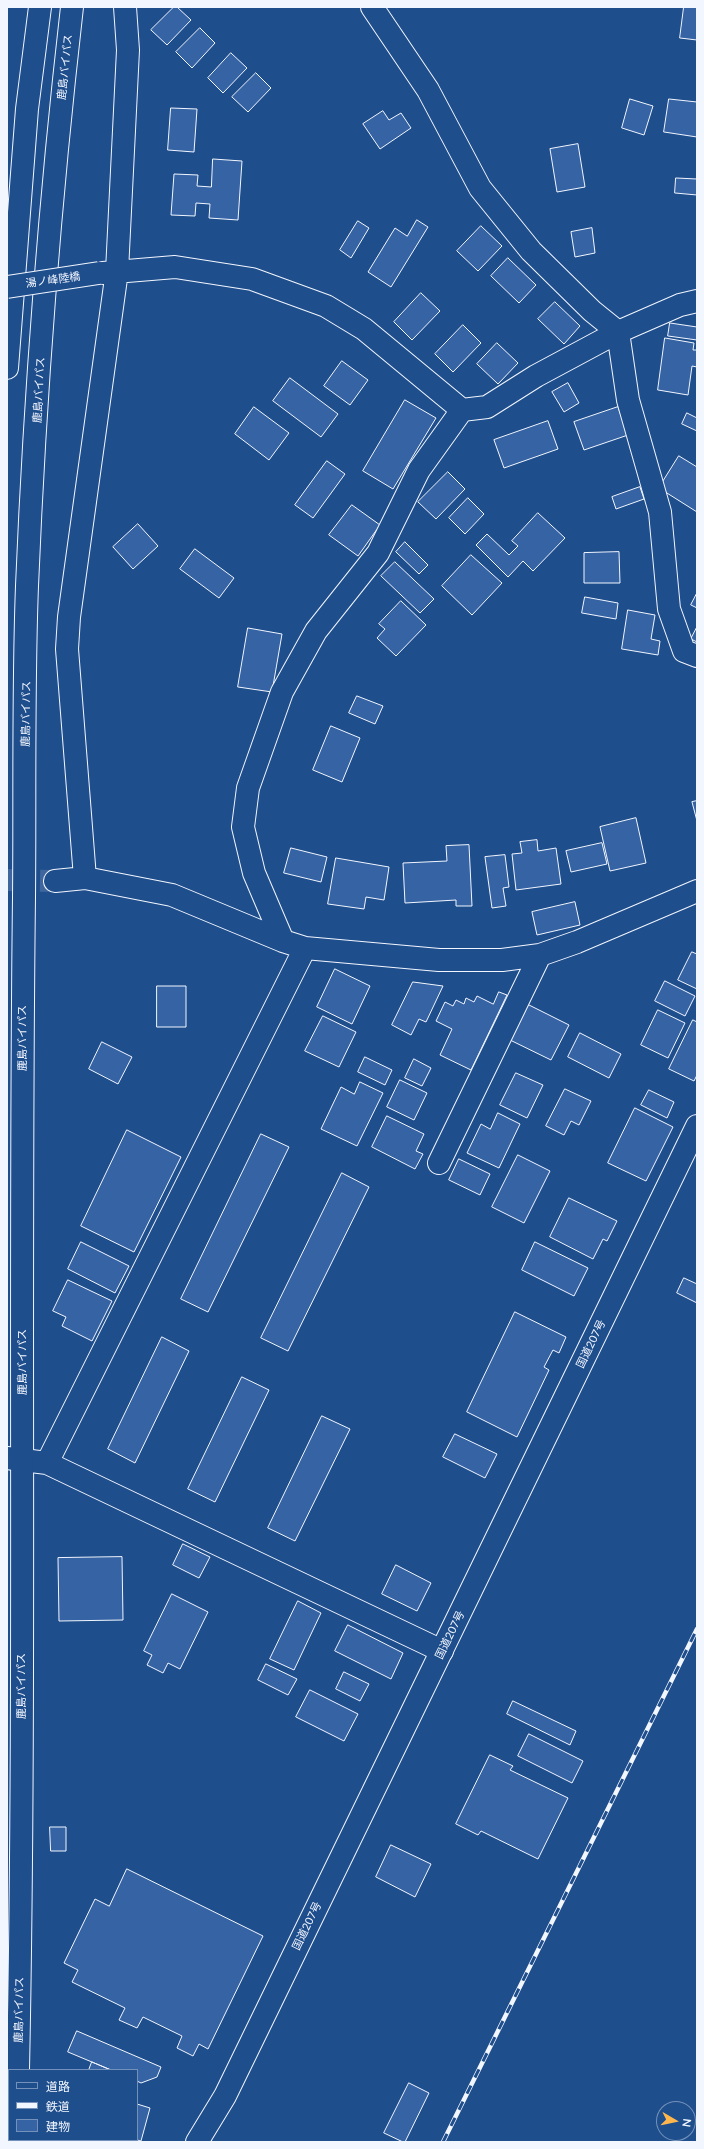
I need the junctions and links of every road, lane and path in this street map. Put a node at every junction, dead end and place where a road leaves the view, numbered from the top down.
1 (40, 7) edge
2 (72, 7) edge
3 (125, 7) edge
4 (372, 7) edge
5 (108, 272) junction
6 (7, 287) edge
7 (697, 301) edge
8 (618, 332) junction
9 (7, 368) edge
10 (462, 410) junction
11 (697, 656) edge
12 (84, 878) junction
13 (55, 881) tunnel mouth
14 (697, 891) edge
15 (284, 941) junction
16 (305, 948) junction
17 (540, 955) junction
18 (697, 1126) edge
19 (439, 1163) dead end
20 (14, 1459) edge
21 (47, 1463) junction
22 (442, 1651) junction
23 (18, 2069) edge
24 (198, 2142) edge

1 - 9 main road
2 - 20 main road, 鹿島バイパス
3 - 5 main road
4 - 8 main road
5 - 6 main road, 湯ノ峰陸橋, bridge
5 - 10 main road, 湯ノ峰陸橋
5 - 12 main road
7 - 8 main road
8 - 10 main road
8 - 11 main road
10 - 15 main road
12 - 13 main road
12 - 15 main road
14 - 17 main road
15 - 16 main road
16 - 17 main road
16 - 21 main road
17 - 19 main road
18 - 22 main road, 国道207号
20 - 21 main road
20 - 23 main road, 鹿島バイパス
21 - 22 main road
22 - 24 main road, 国道207号

